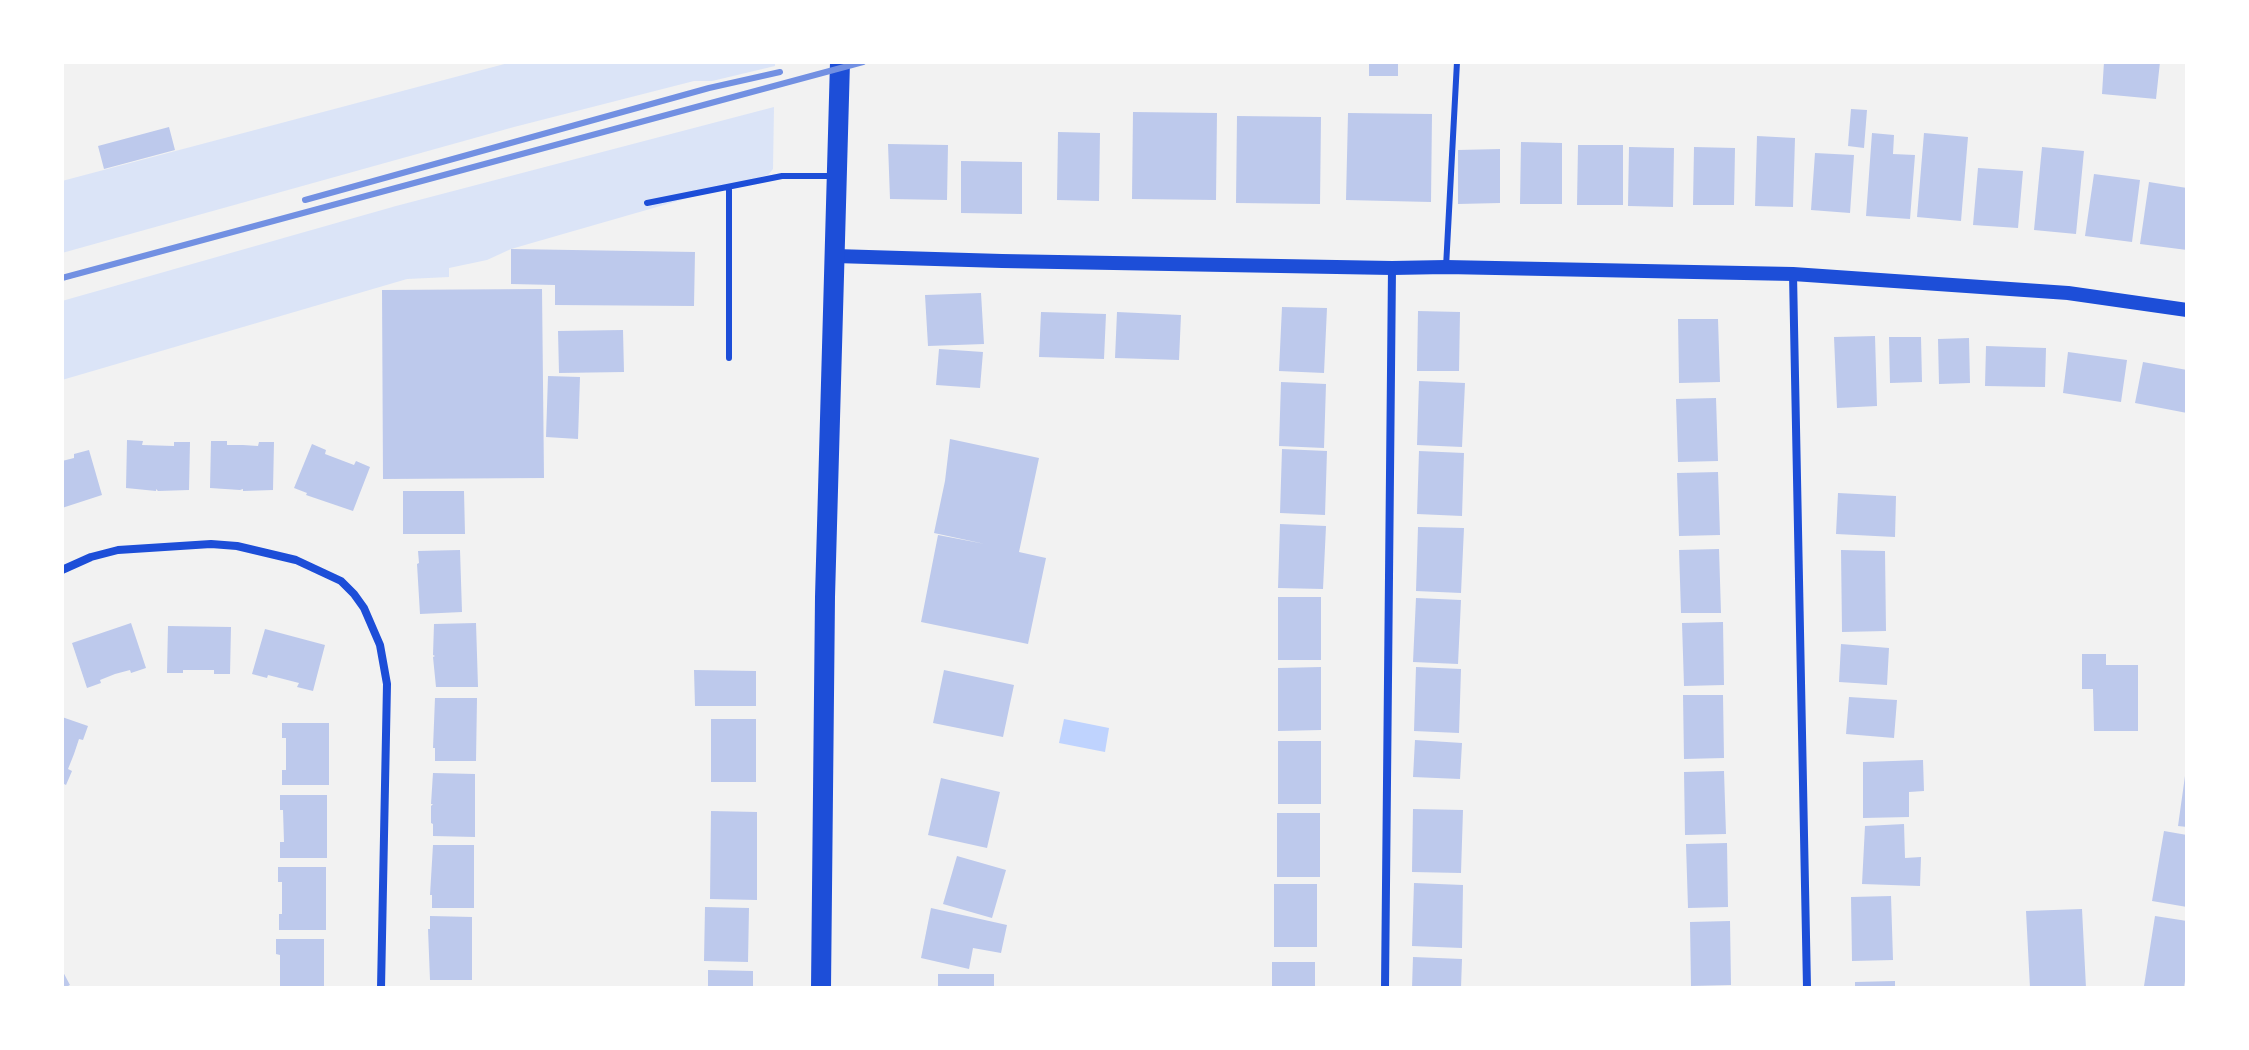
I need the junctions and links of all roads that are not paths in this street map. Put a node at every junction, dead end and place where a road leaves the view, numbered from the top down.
1 (840, 62) edge
2 (1457, 62) edge
3 (836, 176) junction
4 (729, 187) junction
5 (647, 203) dead end
6 (835, 256) junction
7 (1446, 267) junction
8 (1392, 268) junction
9 (1793, 274) junction
10 (2187, 310) edge
11 (729, 358) dead end
12 (62, 570) edge
13 (381, 988) edge
14 (821, 988) edge
15 (1385, 988) edge
16 (1807, 988) edge

1 - 3 main road
2 - 7 lane
3 - 4 lane
3 - 6 main road
4 - 5 lane
4 - 11 lane
6 - 8 street
6 - 14 main road
7 - 8 street
7 - 9 street
8 - 15 street
9 - 10 street
9 - 16 street
12 - 13 street

